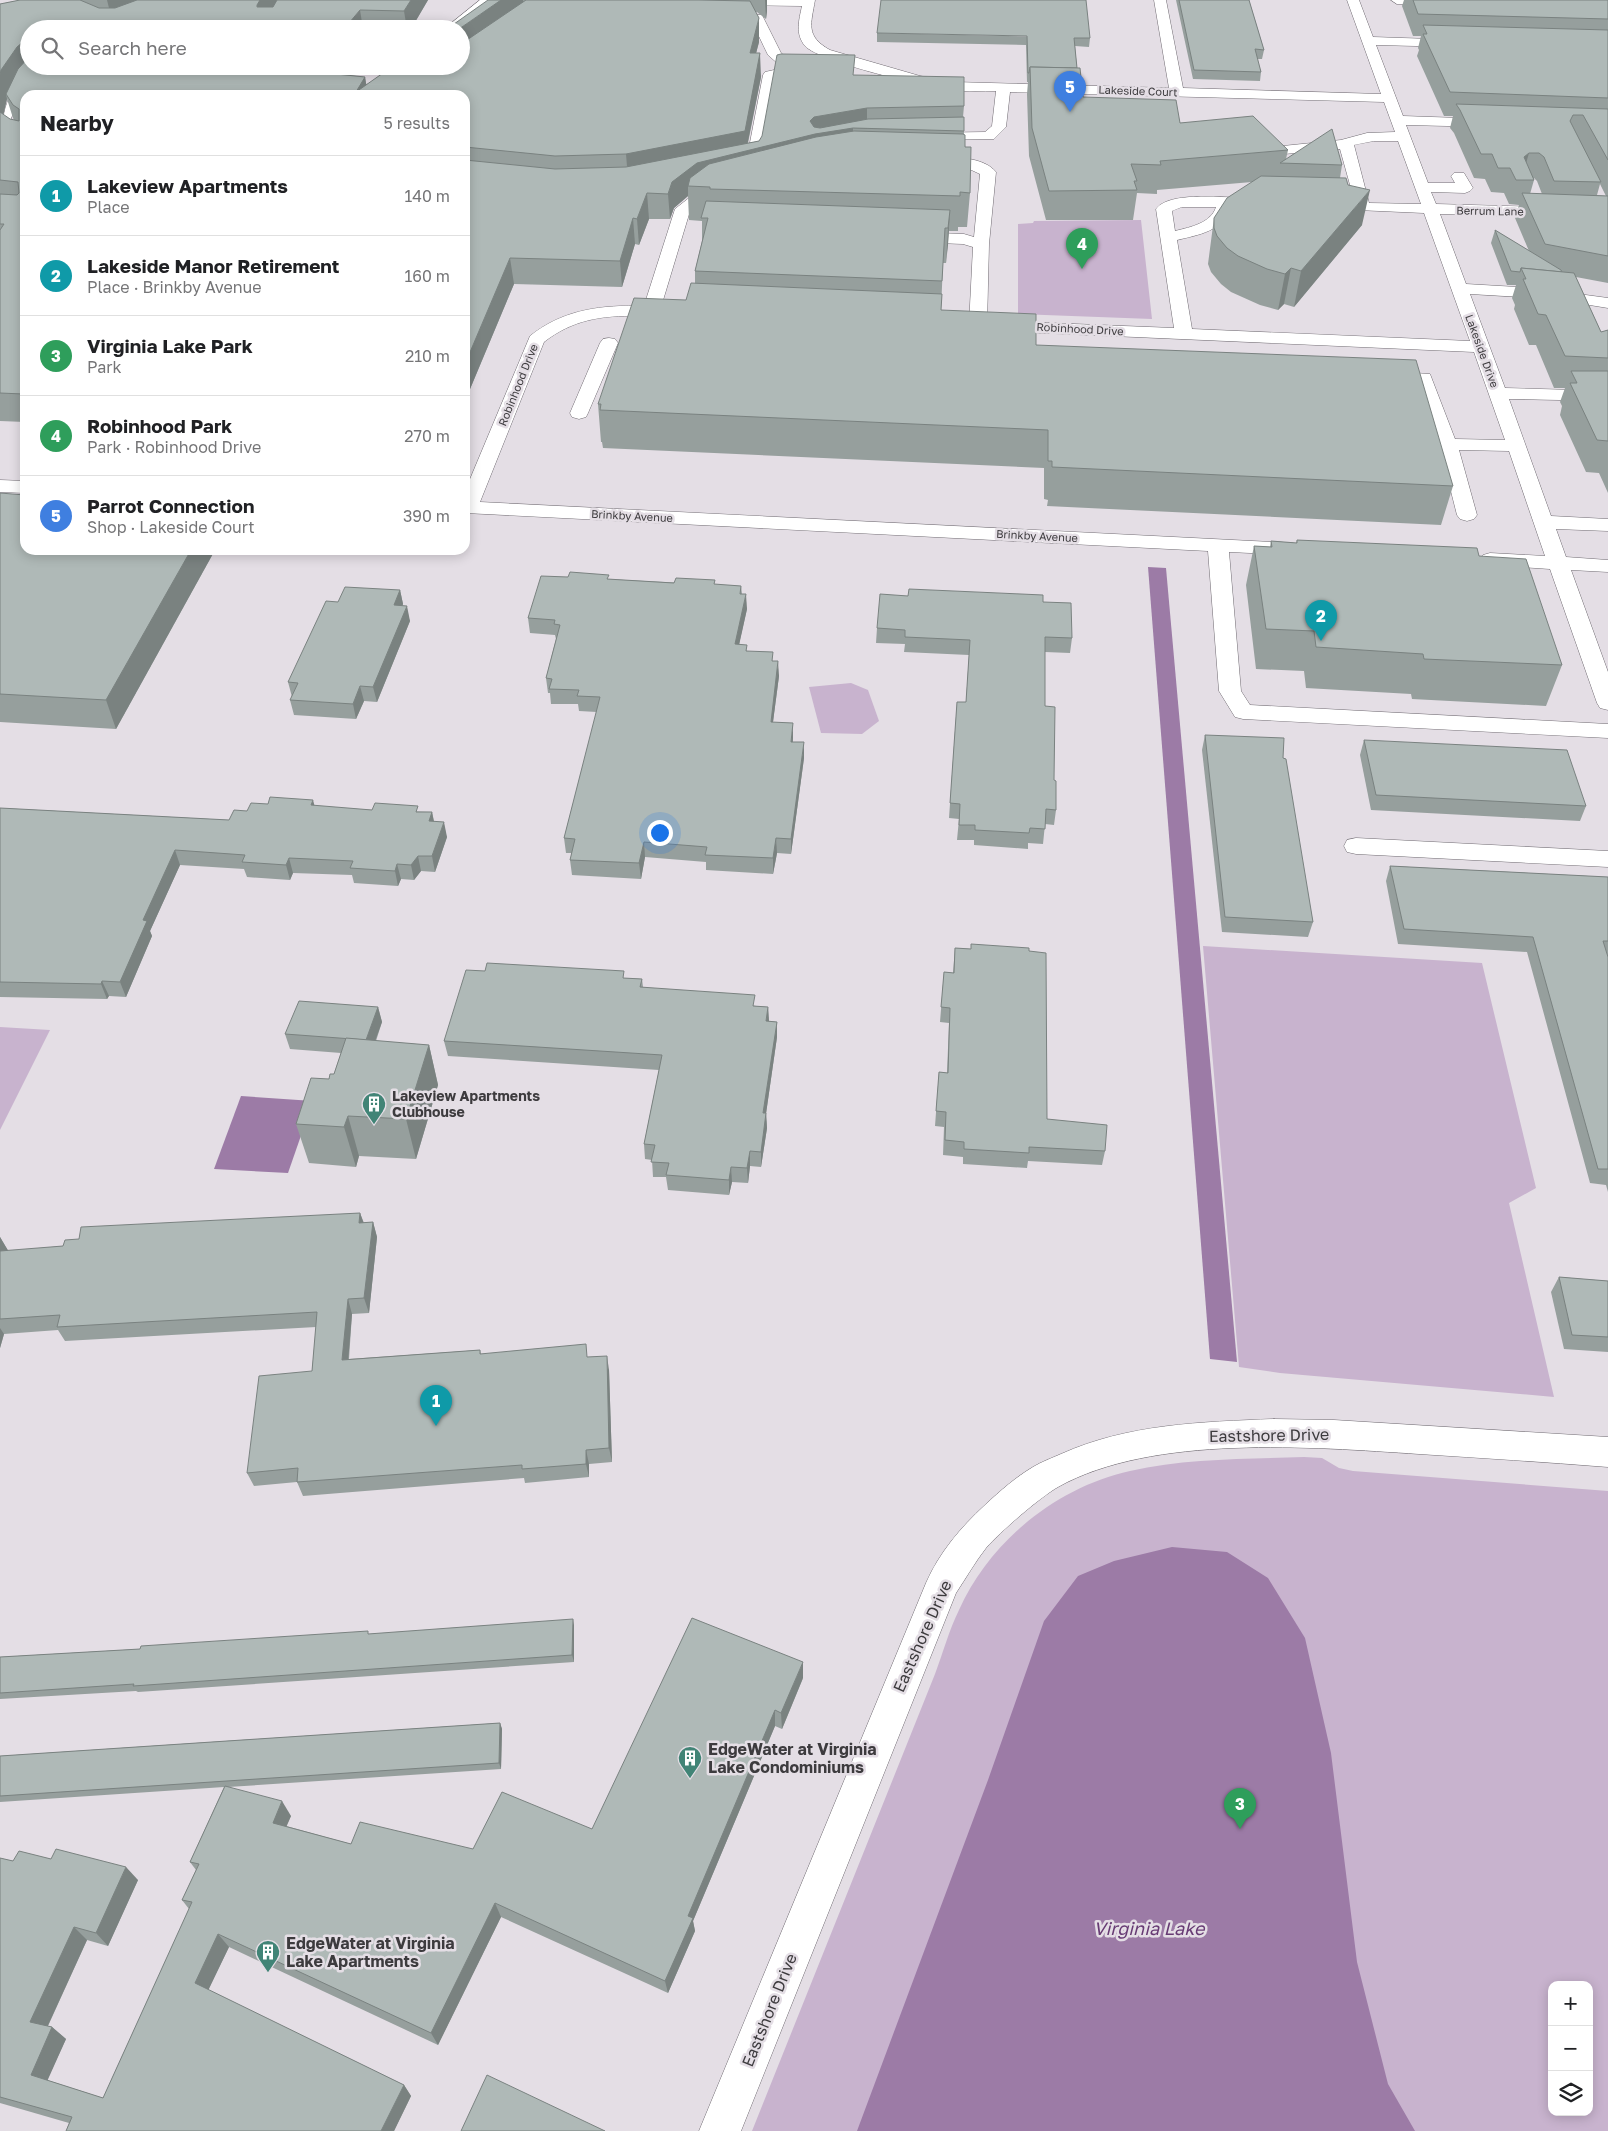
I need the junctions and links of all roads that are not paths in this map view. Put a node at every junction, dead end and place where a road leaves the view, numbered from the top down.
1 (487, 0) edge
2 (670, 0) edge
3 (1160, 0) edge
4 (1353, 0) edge
5 (1397, 0) edge
6 (1406, 0) edge
7 (1508, 0) edge
8 (809, 1) edge
9 (710, 17) edge
10 (463, 20) edge
11 (1367, 41) junction
12 (1471, 43) edge
13 (844, 59) junction
14 (793, 69) junction
15 (29, 75) edge
16 (246, 75) edge
17 (1003, 88) junction
18 (237, 90) edge
19 (1177, 92) junction
20 (1388, 98) junction
21 (1397, 120) junction
22 (1500, 124) edge
23 (910, 136) edge
24 (20, 137) edge
25 (1403, 137) junction
26 (1346, 143) junction
27 (1272, 151) edge
28 (921, 161) edge
29 (720, 167) edge
30 (1459, 176) dead end
31 (739, 184) edge
32 (1422, 187) junction
33 (1534, 197) edge
34 (1225, 203) junction
35 (1274, 205) edge
36 (1342, 207) edge
37 (1362, 207) junction
38 (1431, 210) junction
39 (1605, 210) edge
40 (1540, 212) junction
41 (678, 228) junction
42 (697, 228) edge
43 (894, 236) edge
44 (1168, 237) junction
45 (981, 244) junction
46 (1460, 289) junction
47 (1608, 303) edge
48 (651, 312) junction
49 (681, 313) edge
50 (958, 324) edge
51 (978, 325) junction
52 (1184, 334) junction
53 (609, 343) dead end
54 (1481, 347) junction
55 (1368, 376) edge
56 (1498, 393) junction
57 (1608, 396) edge
58 (579, 413) dead end
59 (1448, 444) junction
60 (1516, 446) junction
61 (0, 486) edge
62 (20, 487) edge
63 (470, 501) edge
64 (470, 508) edge
65 (1467, 515) dead end
66 (1543, 522) junction
67 (1608, 525) edge
68 (1218, 545) junction
69 (1315, 550) edge
70 (1470, 558) edge
71 (1557, 564) junction
72 (1608, 566) edge
73 (1607, 696) edge
74 (1608, 730) edge
75 (1356, 846) dead end
76 (1608, 859) edge
77 (1608, 1452) edge
78 (720, 2131) edge

1 - 10 street
2 - 8 street
3 - 19 street
4 - 11 street, Lakeside Drive
5 - 6 street
6 - 7 street
8 - 13 street, Lakeside Court
9 - 14 street
11 - 12 street
11 - 20 street, Lakeside Drive
13 - 14 street
13 - 17 street, Lakeside Court
14 - 29 street
15 - 24 street
16 - 18 street
17 - 19 street, Lakeside Court
17 - 23 street
19 - 20 street, Lakeside Court
20 - 21 street, Lakeside Drive
21 - 22 street
21 - 25 street, Lakeside Drive
25 - 26 street
25 - 32 street, Lakeside Drive
26 - 27 street
26 - 37 street
28 - 45 street
30 - 32 street
31 - 41 street
32 - 38 street, Lakeside Drive
33 - 40 street
34 - 35 street
34 - 44 street
34 - 44 street
36 - 37 street, Berrum Lane
37 - 38 street, Berrum Lane
38 - 40 street, Berrum Lane
38 - 46 street, Lakeside Drive
39 - 40 street, Berrum Lane
41 - 42 street
41 - 48 street
43 - 45 street
44 - 52 street
45 - 51 street
46 - 47 street
46 - 54 street, Lakeside Drive
48 - 49 street, Robinhood Drive
48 - 63 street, Robinhood Drive
50 - 51 street, Robinhood Drive
51 - 52 street, Robinhood Drive
52 - 54 street, Robinhood Drive
53 - 58 street
54 - 56 street, Lakeside Drive
55 - 59 street
56 - 57 street
56 - 60 street, Lakeside Drive
59 - 60 street
59 - 65 street
60 - 66 street, Lakeside Drive
61 - 62 street
64 - 68 street, Brinkby Avenue
66 - 67 street
66 - 71 street, Lakeside Drive
68 - 69 street, Brinkby Avenue
68 - 74 street
70 - 71 street
71 - 72 street
71 - 73 street, Lakeside Drive
75 - 76 street
77 - 78 street, Eastshore Drive

